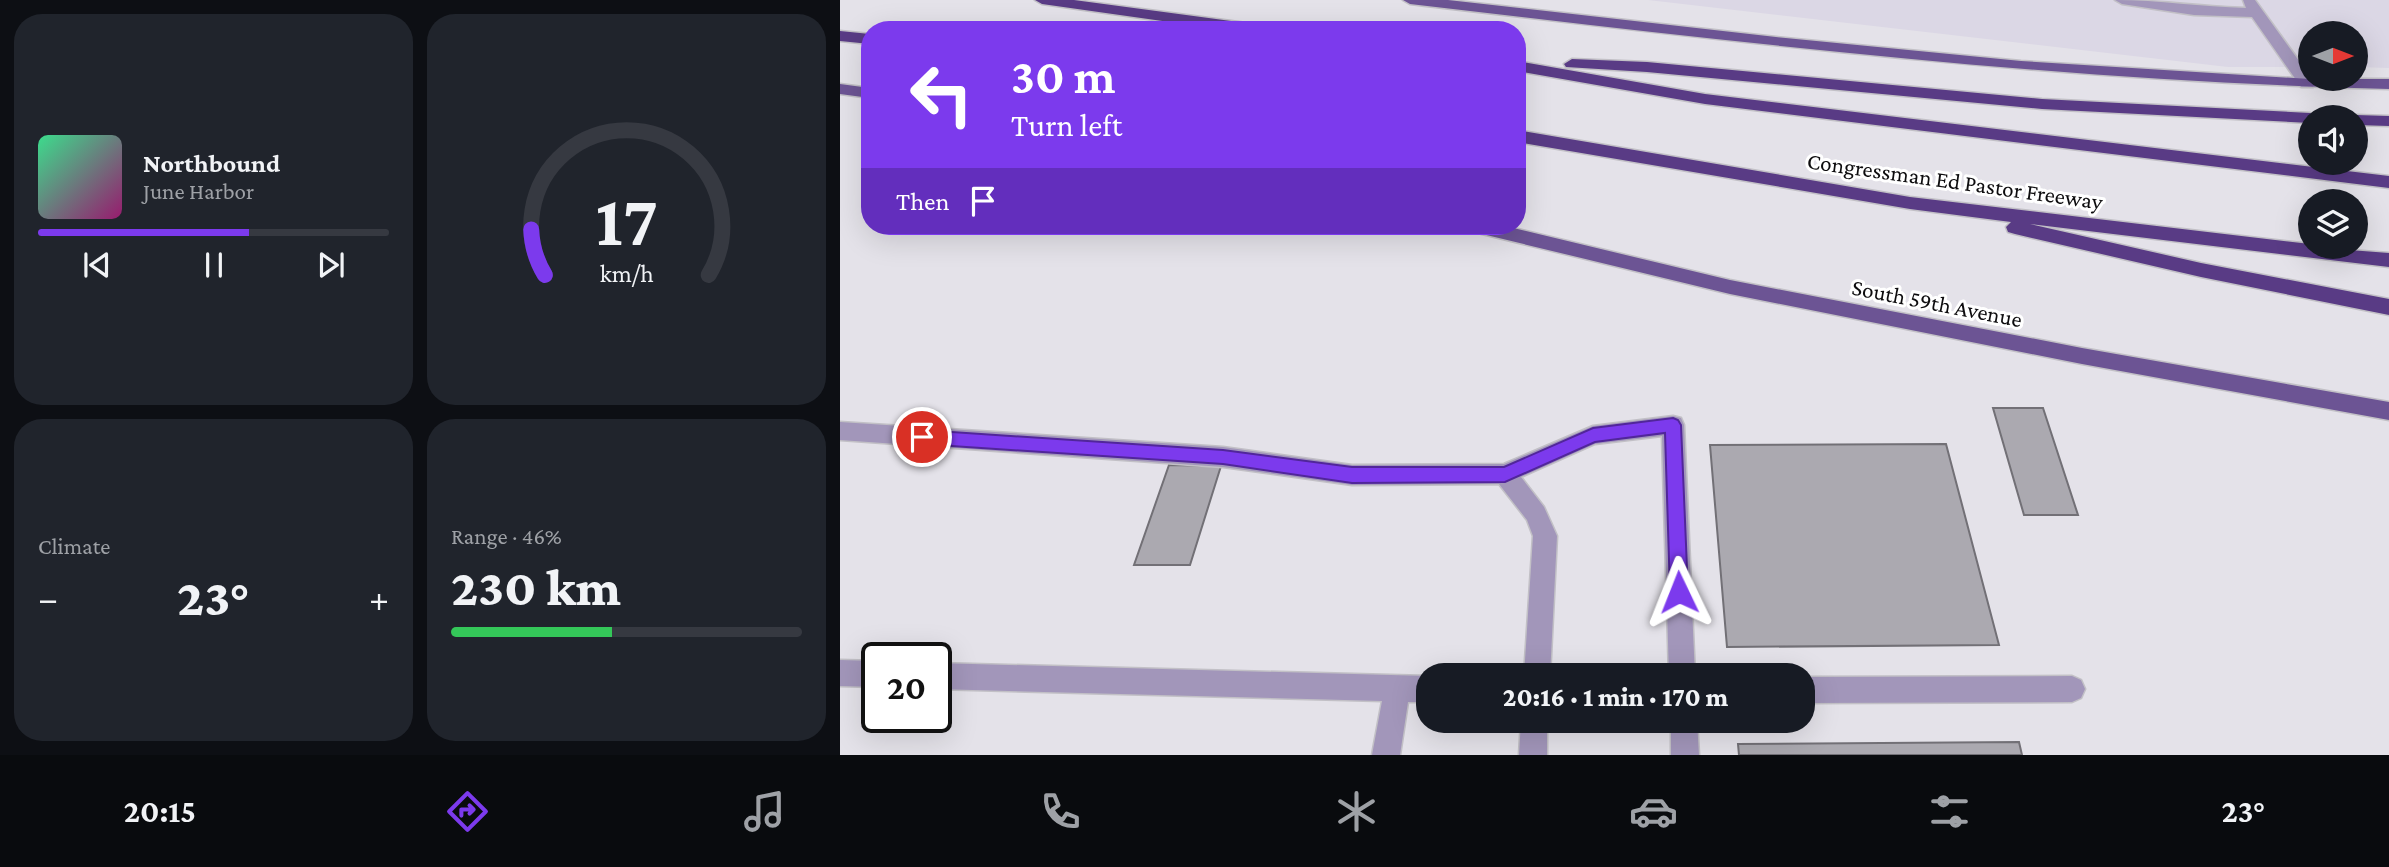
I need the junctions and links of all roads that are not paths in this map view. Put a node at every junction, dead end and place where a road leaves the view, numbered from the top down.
1 (1042, 0) edge
2 (1410, 0) edge
3 (2122, 0) edge
4 (2253, 6) edge
5 (1195, 21) edge
6 (840, 36) edge
7 (861, 38) edge
8 (1526, 64) edge
9 (1526, 66) edge
10 (2298, 70) edge
11 (2298, 82) edge
12 (2368, 84) edge
13 (2389, 84) edge
14 (840, 89) edge
15 (861, 92) edge
16 (2298, 117) edge
17 (2368, 120) edge
18 (2389, 121) edge
19 (1526, 138) edge
20 (2389, 182) edge
21 (1910, 203) junction
22 (1516, 235) edge
23 (2389, 260) edge
24 (2389, 307) edge
25 (2389, 411) edge
26 (840, 431) edge
27 (1505, 474) junction
28 (1538, 663) edge
29 (1682, 663) edge
30 (840, 673) edge
31 (861, 674) edge
32 (952, 676) edge
33 (1397, 688) junction
34 (1416, 688) edge
35 (2072, 688) dead end
36 (1815, 690) edge
37 (1534, 733) edge
38 (1684, 733) edge
39 (1387, 755) edge
40 (1533, 755) edge
41 (1685, 755) edge

1 - 5 highway
2 - 11 main road
3 - 4 street
4 - 10 street
6 - 7 highway
8 - 16 highway
9 - 20 highway
12 - 13 main road
14 - 15 main road
17 - 18 highway
19 - 21 highway, Congressman Ed Pastor Freeway
21 - 23 highway, Congressman Ed Pastor Freeway
21 - 24 highway
22 - 25 main road, South 59th Avenue
26 - 27 street
27 - 28 street
27 - 29 street
30 - 31 street
32 - 33 street
33 - 34 street
33 - 39 street
35 - 36 street
37 - 40 street
38 - 41 street

